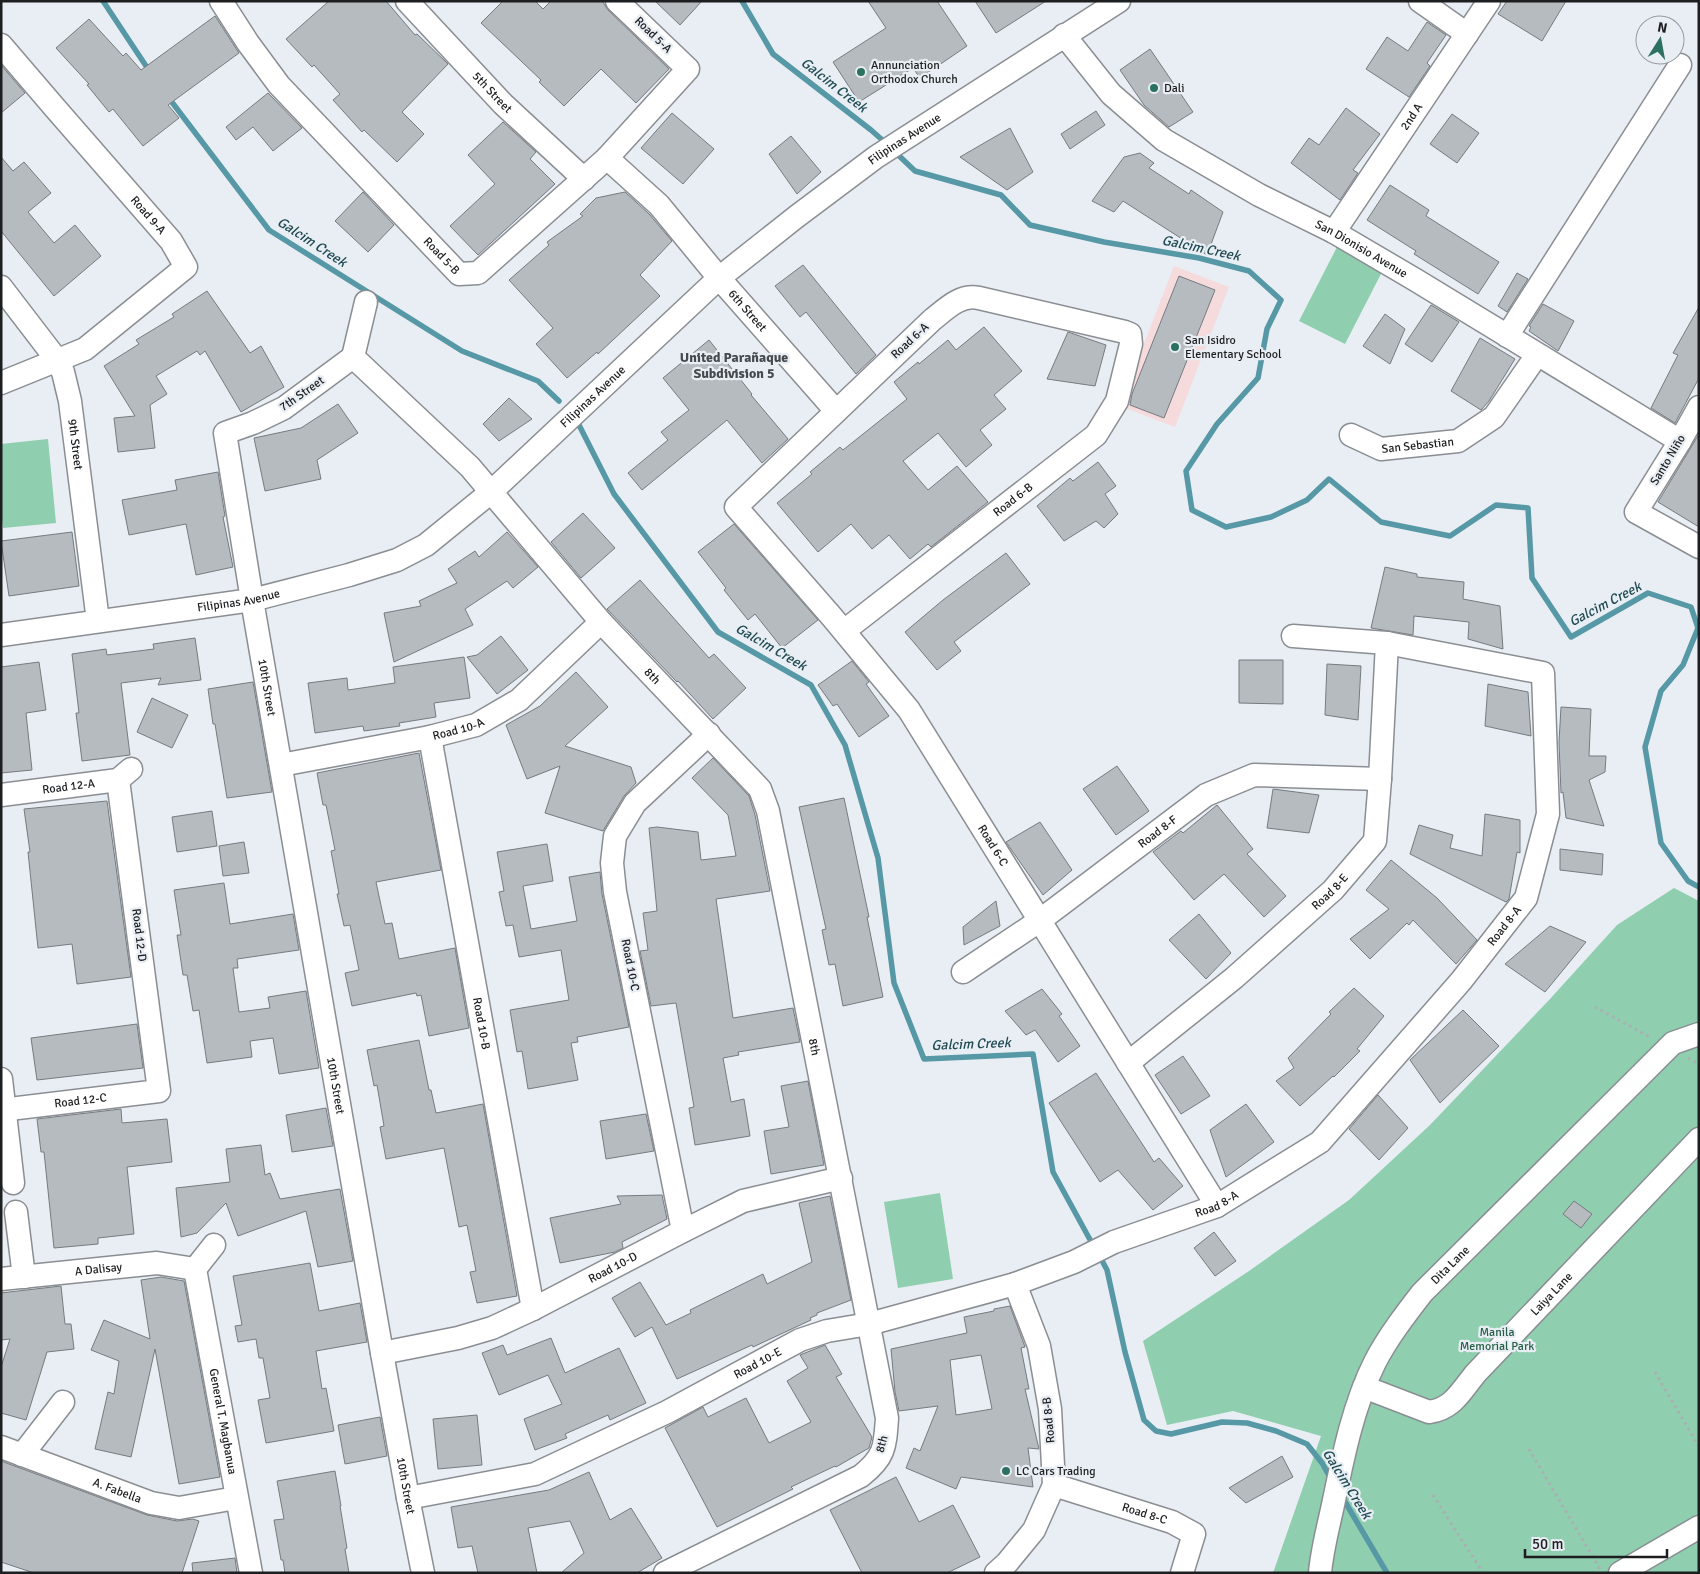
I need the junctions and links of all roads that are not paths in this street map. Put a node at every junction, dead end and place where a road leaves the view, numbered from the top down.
1 (221, 1) edge
2 (406, 1) edge
3 (617, 1) edge
4 (1119, 1) edge
5 (1420, 1) edge
6 (1490, 1) edge
7 (1467, 34) junction
8 (1064, 36) junction
9 (1, 45) edge
10 (1680, 65) dead end
11 (688, 69) joint
12 (607, 158) junction
13 (584, 179) junction
14 (1334, 232) junction
15 (719, 278) junction
16 (1, 287) edge
17 (366, 302) dead end
18 (1130, 334) joint
19 (1507, 336) junction
20 (1537, 355) junction
21 (353, 357) junction
22 (57, 360) junction
23 (1, 383) edge
24 (1699, 407) edge
25 (836, 411) junction
26 (1351, 435) dead end
27 (1680, 440) junction
28 (491, 492) junction
29 (736, 507) joint
30 (1699, 547) edge
31 (252, 600) junction
32 (98, 621) junction
33 (601, 622) junction
34 (844, 631) junction
35 (1, 635) edge
36 (1293, 636) dead end
37 (1387, 643) junction
38 (709, 734) junction
39 (430, 738) junction
40 (281, 765) junction
41 (125, 775) joint
42 (1380, 779) junction
43 (1, 796) edge
44 (1039, 921) junction
45 (963, 972) dead end
46 (1699, 1034) edge
47 (1128, 1064) junction
48 (1, 1079) edge
49 (159, 1091) joint
50 (3, 1110) edge
51 (1699, 1139) edge
52 (841, 1178) junction
53 (13, 1183) dead end
54 (1218, 1206) junction
55 (16, 1212) dead end
56 (683, 1231) junction
57 (1114, 1242) joint
58 (214, 1245) dead end
59 (195, 1269) junction
60 (24, 1277) junction
61 (1, 1279) edge
62 (1015, 1284) junction
63 (533, 1309) junction
64 (869, 1324) junction
65 (382, 1354) junction
66 (1364, 1387) junction
67 (63, 1402) dead end
68 (1, 1447) edge
69 (22, 1455) junction
70 (1054, 1486) junction
71 (236, 1498) junction
72 (408, 1498) junction
73 (1699, 1527) edge
74 (1630, 1570) edge
75 (250, 1573) edge
76 (423, 1573) edge
77 (665, 1573) edge
78 (996, 1573) edge
79 (1182, 1573) edge
80 (1320, 1573) edge

1 - 13 street, Road 5-B
2 - 13 street, 5th Street
3 - 11 street, Road 5-A
4 - 8 street, Filipinas Avenue
5 - 7 street
6 - 7 street, 2nd A
7 - 14 street, 2nd A
8 - 14 street, San Dionisio Avenue
8 - 15 street, Filipinas Avenue
9 - 22 street, Road 9-A
10 - 19 street
11 - 12 street, Road 5-B
12 - 13 street, Road 5-B
12 - 15 street
14 - 19 street, San Dionisio Avenue
15 - 25 street, 6th Street
15 - 28 street, Filipinas Avenue
16 - 22 street, 9th Street
17 - 21 street
18 - 25 street, Road 6-A
18 - 34 street, Road 6-B
19 - 20 street, San Dionisio Avenue
20 - 26 street, San Sebastian
20 - 27 street, San Dionisio Avenue
21 - 28 street
21 - 31 street, 7th Street
22 - 23 street
22 - 32 street, 9th Street
24 - 27 street, Santo Niño
25 - 29 street, Road 6-A
27 - 30 street, Santo Niño
28 - 31 street, Filipinas Avenue
28 - 33 street, 8th
29 - 34 street, Road 6-C
31 - 32 street, Filipinas Avenue
31 - 40 street, 10th Street
32 - 35 street, Filipinas Avenue
33 - 38 street, 8th
33 - 39 street, Road 10-A
34 - 44 street, Road 6-C
36 - 37 street, Road 8-A
37 - 42 street, Road 8-E
37 - 54 street, Road 8-A
38 - 52 street, 8th
38 - 56 street, Road 10-C
39 - 40 street, Road 10-A
39 - 63 street, Road 10-B
40 - 65 street, 10th Street
41 - 43 street, Road 12-A
41 - 49 street, Road 12-D
42 - 44 street, Road 8-F
42 - 47 street, Road 8-E
44 - 45 street, Road 8-F
44 - 47 street, Road 6-C
46 - 66 street, Dita Lane
47 - 54 street, Road 6-C
48 - 50 street
49 - 50 street, Road 12-C
50 - 53 street
51 - 66 street, Laiya Lane
52 - 56 street, Road 10-D
52 - 64 street, 8th
54 - 57 street, Road 8-A
55 - 60 street
56 - 63 street, Road 10-D
57 - 62 street, Road 10-E
58 - 59 street
59 - 60 street, A Dalisay
59 - 71 street, General T. Magbanua
60 - 61 street, A Dalisay
62 - 64 street, Road 10-E
62 - 70 street, Road 8-B
63 - 65 street, Road 10-D
64 - 72 street, Road 10-E
64 - 77 street, 8th
65 - 72 street, 10th Street
66 - 80 street, Dita Lane
67 - 69 street
68 - 69 street, A. Fabella
69 - 71 street, A. Fabella
70 - 78 street, Road 8-B
70 - 79 street, Road 8-C
71 - 75 street, General T. Magbanua
72 - 76 street, 10th Street
73 - 74 street

